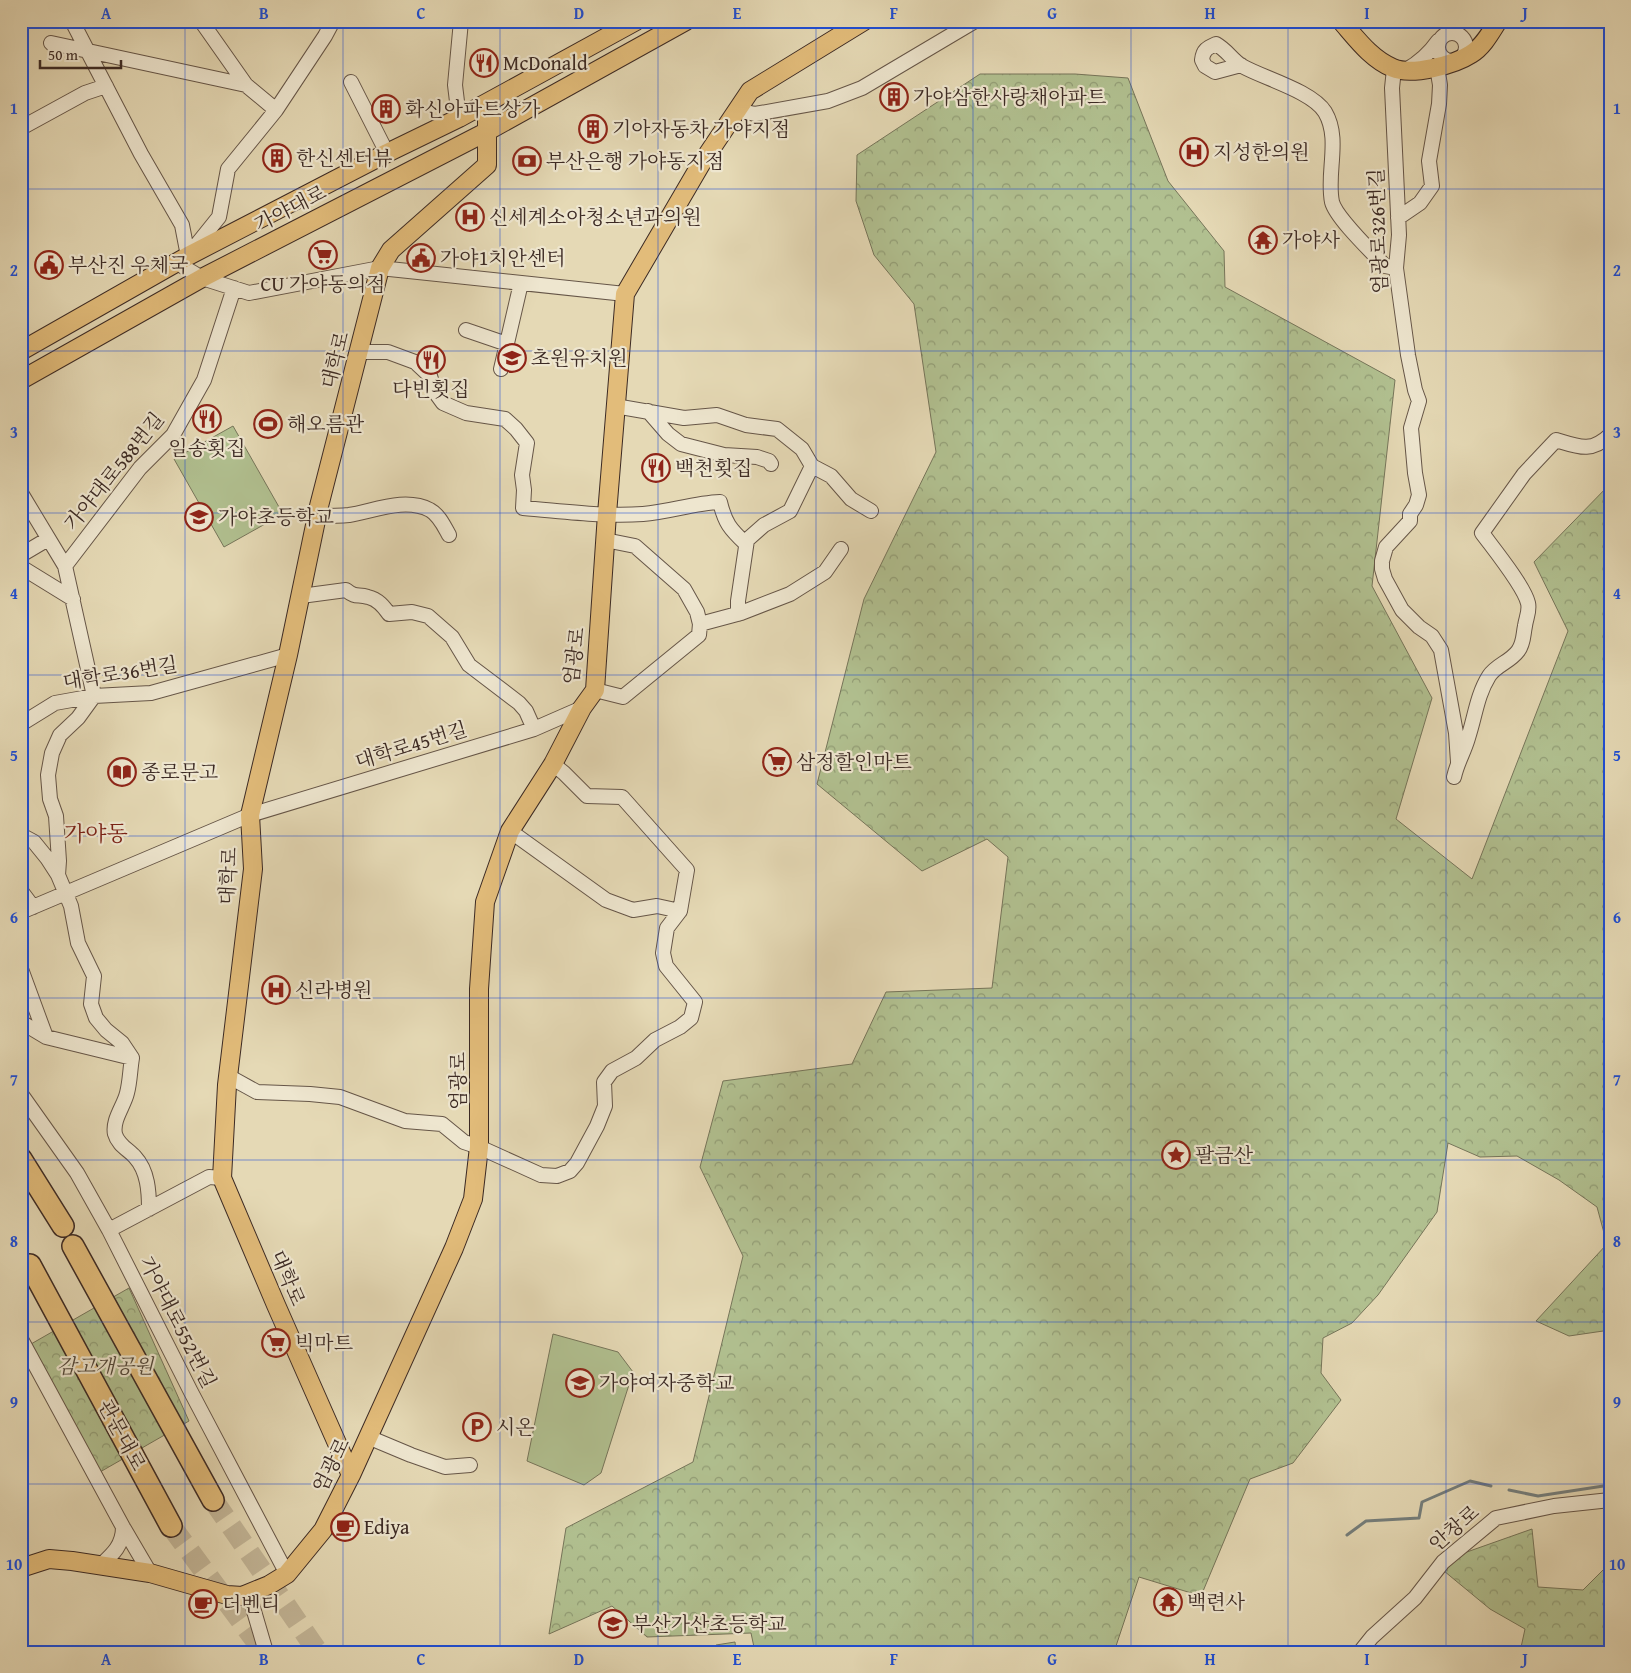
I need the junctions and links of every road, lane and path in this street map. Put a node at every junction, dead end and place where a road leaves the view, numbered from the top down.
1 (72, 21) edge
2 (200, 21) edge
3 (333, 21) edge
4 (461, 21) edge
5 (636, 21) edge
6 (686, 21) edge
7 (864, 21) edge
8 (975, 21) edge
9 (1341, 21) edge
10 (1498, 21) edge
11 (1442, 32) edge
12 (1488, 36) junction
13 (1465, 40) junction
14 (51, 43) dead end
15 (89, 52) junction
16 (1458, 60) junction
17 (1241, 65) junction
18 (1437, 67) junction
19 (1400, 70) junction
20 (351, 82) dead end
21 (246, 85) junction
22 (106, 86) junction
23 (487, 104) junction
24 (276, 110) junction
25 (737, 110) junction
26 (459, 118) junction
27 (21, 128) edge
28 (486, 132) junction
29 (387, 153) junction
30 (1398, 218) junction
31 (182, 259) junction
32 (380, 268) junction
33 (1396, 268) junction
34 (202, 278) junction
35 (516, 282) junction
36 (234, 288) junction
37 (624, 294) junction
38 (466, 330) dead end
39 (23, 344) edge
40 (507, 344) junction
41 (359, 352) junction
42 (501, 370) dead end
43 (21, 380) edge
44 (615, 406) junction
45 (648, 411) junction
46 (1605, 440) edge
47 (771, 464) dead end
48 (812, 466) junction
49 (21, 493) edge
50 (871, 511) dead end
51 (607, 514) junction
52 (317, 516) junction
53 (449, 535) dead end
54 (48, 539) junction
55 (605, 540) junction
56 (746, 544) junction
57 (841, 549) dead end
58 (21, 556) edge
59 (65, 566) junction
60 (21, 567) edge
61 (301, 596) junction
62 (73, 599) junction
63 (738, 614) junction
64 (700, 624) junction
65 (288, 655) junction
66 (595, 690) junction
67 (94, 696) junction
68 (582, 708) junction
69 (21, 724) edge
70 (534, 729) junction
71 (1458, 762) junction
72 (553, 764) junction
73 (1454, 777) dead end
74 (250, 815) junction
75 (510, 831) junction
76 (21, 835) edge
77 (58, 875) junction
78 (21, 891) edge
79 (66, 892) junction
80 (27, 909) edge
81 (680, 911) junction
82 (21, 969) edge
83 (21, 1022) edge
84 (46, 1037) junction
85 (132, 1058) junction
86 (228, 1076) junction
87 (21, 1094) edge
88 (479, 1147) junction
89 (21, 1159) edge
90 (222, 1178) junction
91 (149, 1209) junction
92 (63, 1226) dead end
93 (109, 1230) junction
94 (73, 1246) dead end
95 (26, 1257) edge
96 (21, 1339) edge
97 (368, 1437) junction
98 (470, 1465) dead end
99 (351, 1474) junction
100 (213, 1500) tunnel mouth
101 (1610, 1500) edge
102 (171, 1526) tunnel mouth
103 (123, 1527) junction
104 (273, 1547) junction
105 (101, 1566) junction
106 (21, 1568) edge
107 (150, 1572) junction
108 (287, 1574) junction
109 (245, 1596) junction
110 (257, 1652) edge
111 (266, 1652) edge
112 (1360, 1652) edge

1 - 15 street
2 - 21 street
3 - 24 street
4 - 26 street
5 - 23 main road, 가야대로
6 - 28 main road, 가야대로
7 - 25 main road, 엄광로
8 - 25 street
9 - 19 main road
10 - 12 main road
11 - 13 street
11 - 16 street
11 - 19 street
12 - 13 street
12 - 16 main road
13 - 16 street
14 - 15 street
15 - 21 street
15 - 22 street
16 - 18 main road
17 - 17 street
17 - 33 street
18 - 19 main road
18 - 30 street
19 - 30 street, 엄광로326번길
20 - 29 street
21 - 24 street
22 - 27 street
22 - 31 street
23 - 26 main road, 가야대로
23 - 28 main road, 대학로
24 - 31 street
25 - 37 main road, 엄광로
26 - 29 main road, 가야대로
28 - 32 main road, 대학로
28 - 34 main road, 가야대로
29 - 31 main road, 가야대로
30 - 33 street, 엄광로326번길
31 - 34 street
31 - 39 main road, 가야대로
32 - 35 street
32 - 36 street
32 - 41 main road, 대학로
33 - 71 street, 엄광로326번길
34 - 36 street
34 - 43 main road, 가야대로
35 - 37 street
35 - 40 street
36 - 59 street, 가야대로588번길
37 - 44 main road, 엄광로
38 - 40 street
40 - 42 street
41 - 51 street
41 - 52 main road, 대학로
44 - 45 street
44 - 51 main road, 엄광로
45 - 47 street
45 - 48 street
46 - 71 street
48 - 50 street
48 - 56 street
49 - 54 street
51 - 55 main road, 엄광로
51 - 56 street
52 - 53 street
52 - 61 main road, 대학로
54 - 58 street
54 - 59 street
55 - 64 street
55 - 66 main road, 엄광로
56 - 63 street
57 - 63 street
59 - 62 street
60 - 62 street
61 - 65 main road, 대학로
61 - 70 street
62 - 67 street
63 - 64 street
64 - 66 street
65 - 67 street, 대학로36번길
65 - 74 main road, 대학로
66 - 68 main road, 엄광로
67 - 69 street, 대학로36번길
67 - 77 street
68 - 70 street, 대학로45번길
68 - 72 main road, 엄광로
70 - 74 street, 대학로45번길
71 - 73 street
72 - 75 main road, 엄광로
72 - 81 street
74 - 79 street, 대학로45번길
74 - 86 main road, 대학로
75 - 81 street
75 - 88 main road, 엄광로
76 - 77 street
77 - 79 street
78 - 80 street
79 - 80 street, 대학로45번길
79 - 85 street
81 - 88 street
82 - 84 street
83 - 84 street
84 - 85 street
85 - 91 street
86 - 88 street
86 - 90 main road, 대학로
87 - 93 street, 가야대로552번길
88 - 97 main road, 엄광로
89 - 92 highway
90 - 91 street
90 - 99 main road, 대학로
91 - 93 street
93 - 104 street, 가야대로552번길
94 - 100 highway
95 - 102 highway, 관문대로
96 - 103 street
97 - 98 street
97 - 99 main road, 엄광로
99 - 108 main road, 엄광로
101 - 112 street, 안창로
103 - 105 street
103 - 107 street
104 - 108 street, 가야대로552번길
104 - 109 street
105 - 106 main road
105 - 107 main road
107 - 109 main road
108 - 109 main road, 엄광로
109 - 110 street
109 - 111 street

